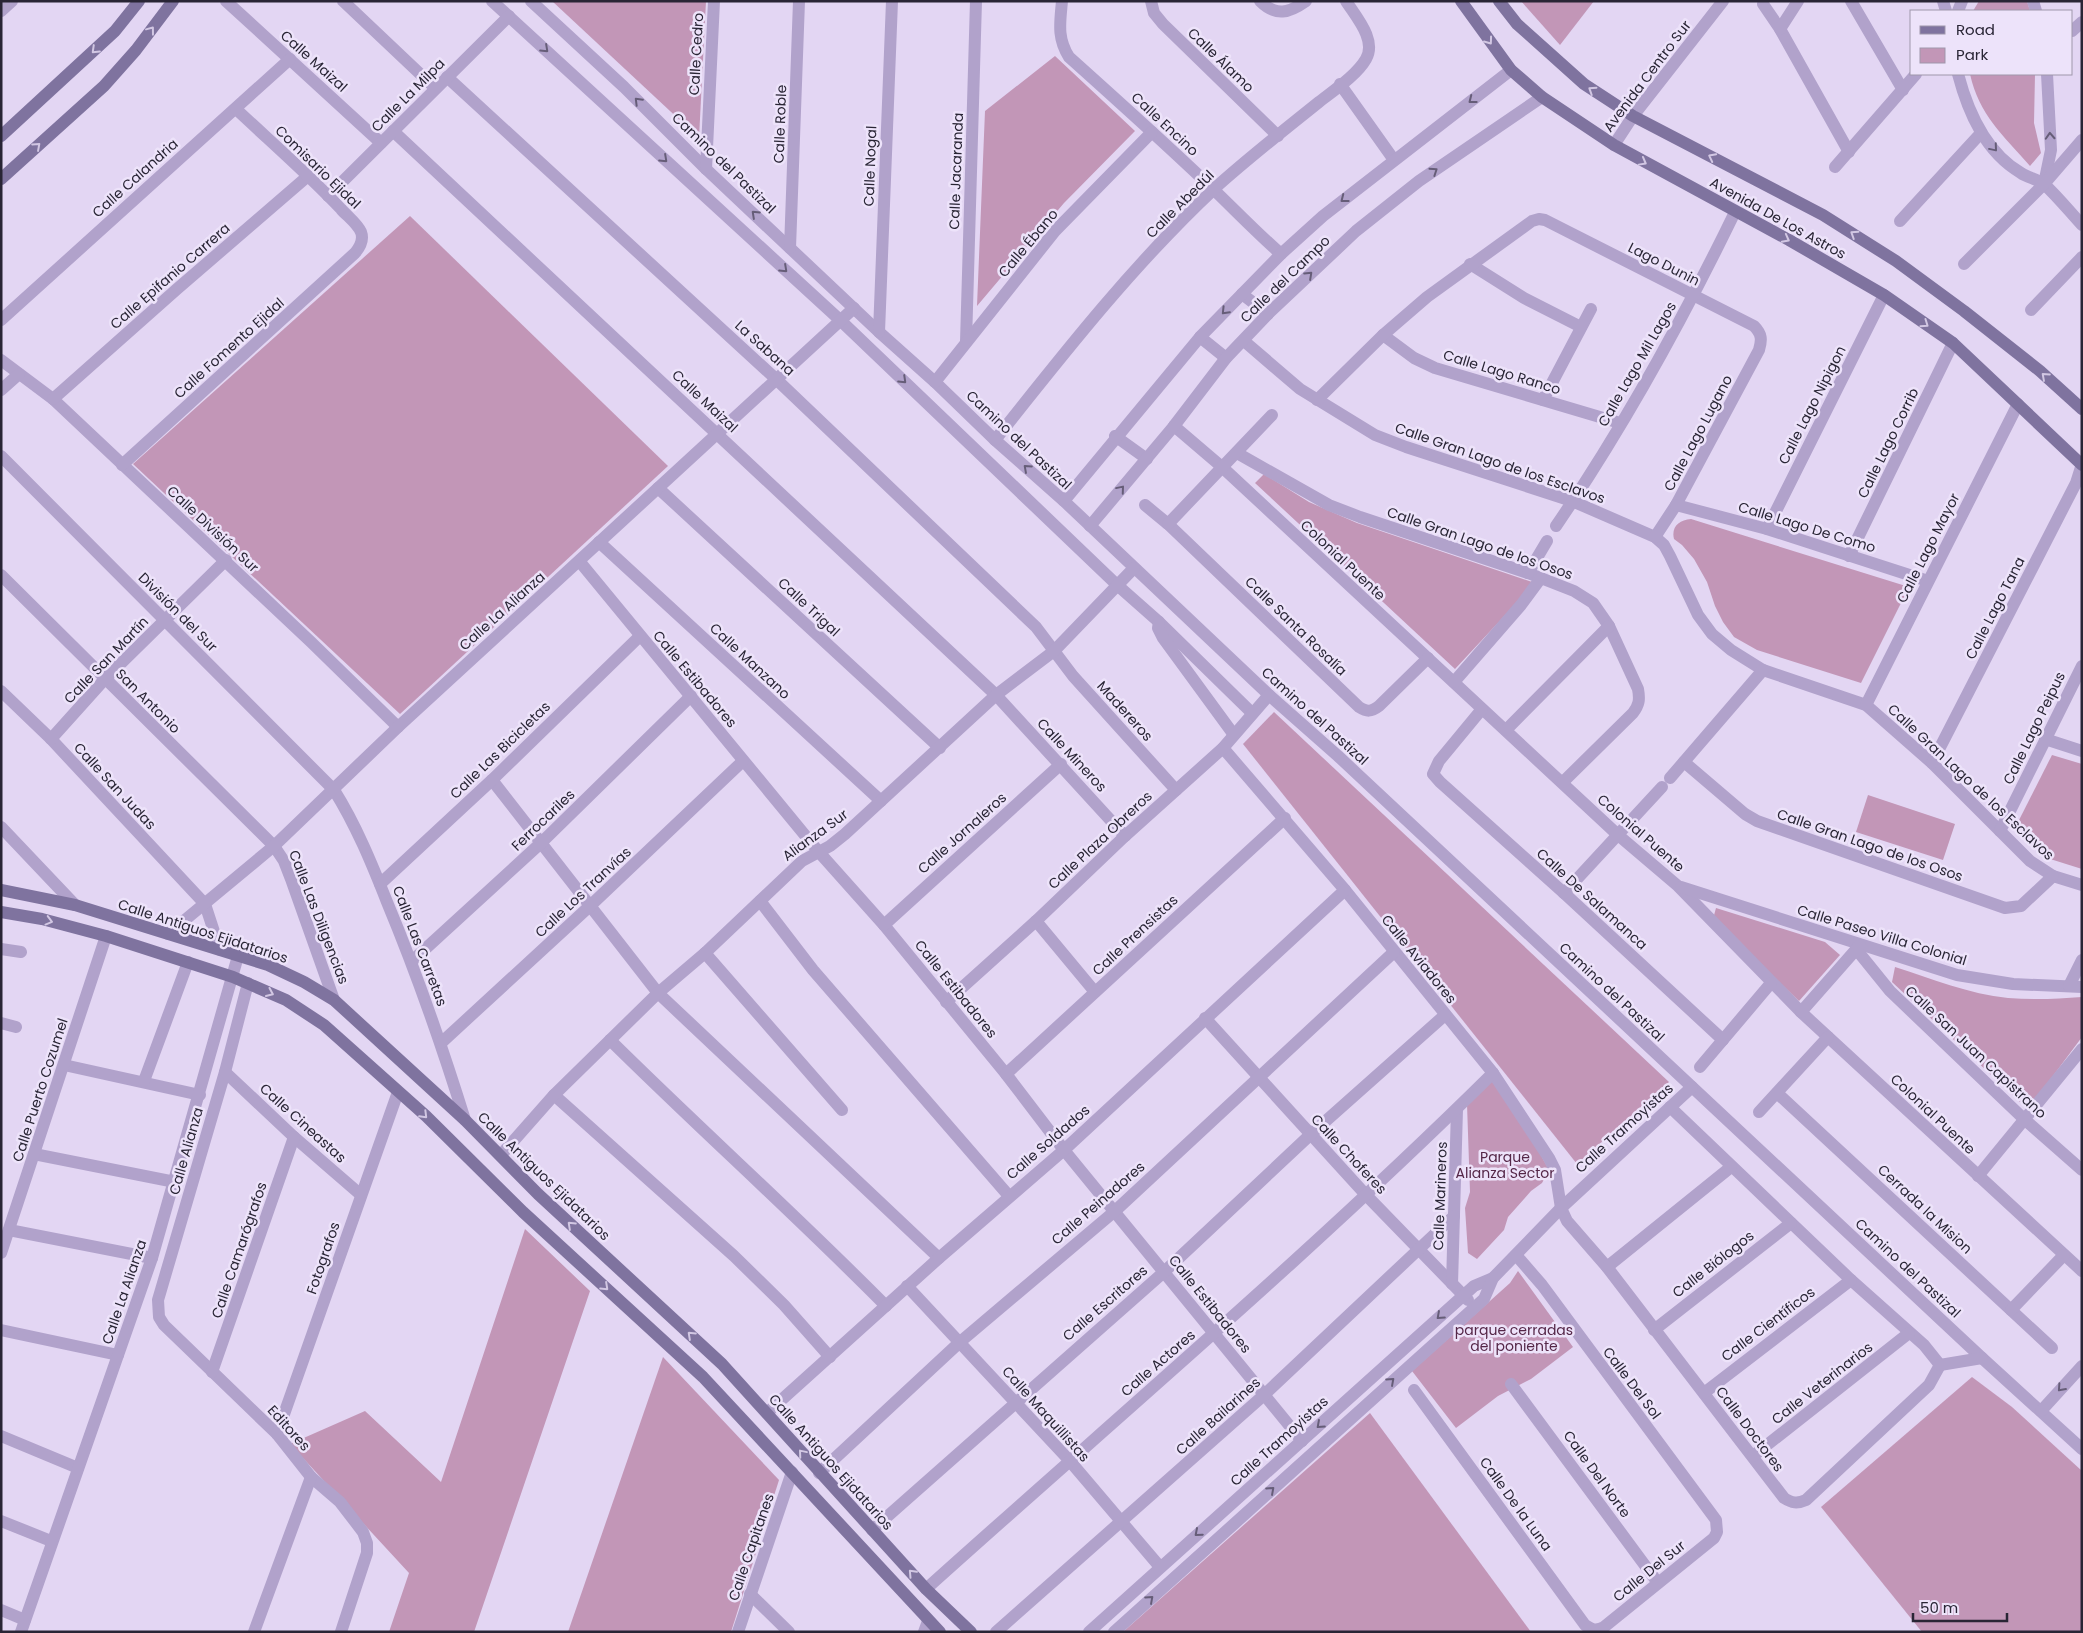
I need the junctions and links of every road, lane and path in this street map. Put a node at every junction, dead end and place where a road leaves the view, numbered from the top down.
1 (12, 1) edge
2 (140, 1) edge
3 (173, 1) edge
4 (226, 1) edge
5 (343, 1) edge
6 (492, 1) edge
7 (532, 1) edge
8 (714, 1) edge
9 (799, 1) edge
10 (892, 1) edge
11 (976, 1) edge
12 (1062, 1) edge
13 (1151, 1) edge
14 (1260, 1) edge
15 (1306, 1) edge
16 (1346, 1) edge
17 (1461, 1) edge
18 (1499, 1) edge
19 (1723, 1) edge
20 (1798, 1) edge
21 (1850, 1) edge
22 (1763, 4) dead end
23 (1, 10) edge
24 (509, 16) junction
25 (1780, 29) junction
26 (290, 59) junction
27 (1510, 70) junction
28 (1915, 75) edge
29 (1958, 75) edge
30 (2047, 75) edge
31 (447, 77) junction
32 (1340, 84) junction
33 (435, 88) junction
34 (1903, 90) junction
35 (1542, 97) junction
36 (236, 109) junction
37 (1633, 116) junction
38 (393, 131) junction
39 (1152, 132) junction
40 (1981, 133) junction
41 (1, 136) edge
42 (1278, 136) junction
43 (2082, 140) edge
44 (381, 143) junction
45 (1614, 146) junction
46 (1849, 152) junction
47 (1394, 160) junction
48 (1835, 167) dead end
49 (706, 169) junction
50 (308, 176) junction
51 (1, 179) edge
52 (2044, 184) junction
53 (1214, 189) junction
54 (328, 196) junction
55 (1735, 212) junction
56 (1900, 221) dead end
57 (2082, 225) edge
58 (790, 248) junction
59 (355, 253) joint
60 (1281, 254) junction
61 (2082, 257) edge
62 (1470, 264) junction
63 (1964, 264) dead end
64 (1242, 294) junction
65 (1884, 295) junction
66 (1694, 296) junction
67 (854, 308) junction
68 (1590, 309) dead end
69 (2031, 310) dead end
70 (1268, 314) junction
71 (1, 320) edge
72 (840, 320) junction
73 (1581, 326) junction
74 (879, 332) junction
75 (1383, 336) junction
76 (1200, 337) junction
77 (1762, 340) joint
78 (1244, 341) junction
79 (966, 342) junction
80 (1953, 343) junction
81 (1226, 358) junction
82 (1, 360) edge
83 (19, 374) junction
84 (777, 380) junction
85 (935, 382) junction
86 (1, 390) edge
87 (52, 399) junction
88 (1317, 400) junction
89 (1543, 400) junction
90 (2018, 404) junction
91 (2082, 409) edge
92 (1272, 415) dead end
93 (1620, 423) junction
94 (1174, 426) junction
95 (717, 433) junction
96 (1115, 436) junction
97 (995, 440) junction
98 (1237, 453) junction
99 (1, 456) edge
100 (1147, 459) junction
101 (122, 464) junction
102 (2082, 465) edge
103 (1222, 467) junction
104 (2079, 482) edge
105 (658, 488) junction
106 (1064, 501) junction
107 (1572, 502) junction
108 (1145, 505) dead end
109 (1676, 505) junction
110 (1168, 524) junction
111 (1090, 526) junction
112 (1556, 526) dead end
113 (1766, 529) junction
114 (1655, 537) junction
115 (1547, 541) dead end
116 (599, 542) junction
117 (1849, 556) junction
118 (226, 560) junction
119 (580, 562) junction
120 (1134, 568) junction
121 (1528, 573) junction
122 (1, 575) edge
123 (1541, 578) junction
124 (1928, 581) junction
125 (1116, 584) junction
126 (165, 621) junction
127 (1160, 622) junction
128 (1609, 626) junction
129 (640, 636) junction
130 (1054, 651) junction
131 (1428, 658) junction
132 (2082, 666) edge
133 (1763, 670) junction
134 (104, 680) junction
135 (1454, 682) junction
136 (1, 691) edge
137 (996, 695) junction
138 (1269, 695) junction
139 (691, 696) junction
140 (1866, 705) junction
141 (1482, 708) junction
142 (1252, 713) junction
143 (398, 728) junction
144 (1506, 730) junction
145 (1234, 735) junction
146 (51, 739) junction
147 (2045, 739) junction
148 (940, 748) junction
149 (1223, 748) junction
150 (2082, 751) edge
151 (743, 761) junction
152 (1684, 762) junction
153 (1932, 763) junction
154 (1061, 764) junction
155 (492, 780) junction
156 (1563, 782) junction
157 (334, 790) junction
158 (1176, 790) junction
159 (881, 801) junction
160 (1285, 818) junction
161 (1, 827) edge
162 (2000, 831) junction
163 (1618, 835) junction
164 (1125, 836) junction
165 (542, 842) junction
166 (274, 846) junction
167 (818, 851) junction
168 (2053, 876) junction
169 (380, 884) junction
170 (2082, 885) edge
171 (1678, 886) junction
172 (1, 890) edge
173 (1345, 890) junction
174 (1564, 893) junction
175 (760, 901) junction
176 (205, 904) junction
177 (76, 905) junction
178 (592, 905) junction
179 (1, 912) edge
180 (1036, 921) junction
181 (884, 925) junction
182 (168, 934) junction
183 (106, 936) junction
184 (1858, 947) junction
185 (1, 949) edge
186 (220, 950) junction
187 (21, 952) dead end
188 (1394, 952) junction
189 (705, 953) junction
190 (238, 956) junction
191 (2082, 960) edge
192 (412, 961) junction
193 (188, 962) junction
194 (233, 977) junction
195 (248, 983) junction
196 (1771, 983) junction
197 (2076, 986) edge
198 (1095, 992) junction
199 (658, 993) junction
200 (334, 1000) junction
201 (946, 1002) junction
202 (1801, 1012) junction
203 (1445, 1015) junction
204 (1206, 1018) junction
205 (1, 1023) edge
206 (16, 1027) dead end
207 (1828, 1037) junction
208 (610, 1040) junction
209 (1723, 1040) junction
210 (441, 1043) junction
211 (2082, 1049) edge
212 (64, 1065) junction
213 (2077, 1065) edge
214 (1700, 1067) dead end
215 (225, 1072) junction
216 (1006, 1074) junction
217 (1493, 1074) junction
218 (1259, 1077) junction
219 (144, 1081) junction
220 (1692, 1087) junction
221 (398, 1092) junction
222 (1777, 1093) junction
223 (200, 1095) junction
224 (554, 1095) junction
225 (1670, 1107) junction
226 (1457, 1109) junction
227 (842, 1110) dead end
228 (1759, 1112) dead end
229 (2024, 1119) junction
230 (465, 1120) junction
231 (1310, 1135) junction
232 (294, 1137) junction
233 (1064, 1150) junction
234 (34, 1154) junction
235 (501, 1155) junction
236 (1731, 1167) junction
237 (2082, 1170) edge
238 (1978, 1176) junction
239 (175, 1182) junction
240 (362, 1195) junction
241 (1366, 1195) junction
242 (1009, 1196) junction
243 (1561, 1208) junction
244 (1115, 1211) junction
245 (1454, 1216) junction
246 (1790, 1223) junction
247 (9, 1230) junction
248 (1420, 1250) junction
249 (1, 1253) edge
250 (1516, 1255) junction
251 (2064, 1255) junction
252 (152, 1258) junction
253 (939, 1258) junction
254 (1607, 1267) junction
255 (2082, 1271) edge
256 (1164, 1272) junction
257 (1493, 1278) junction
258 (1851, 1280) junction
259 (1452, 1284) junction
260 (907, 1286) junction
261 (1463, 1295) junction
262 (886, 1306) junction
263 (1475, 1307) junction
264 (2011, 1310) junction
265 (164, 1325) joint
266 (1, 1330) edge
267 (1654, 1330) junction
268 (1909, 1333) junction
269 (1214, 1334) junction
270 (960, 1342) junction
271 (2052, 1348) dead end
272 (118, 1355) junction
273 (830, 1357) junction
274 (1982, 1358) junction
275 (1940, 1365) junction
276 (2082, 1366) edge
277 (212, 1372) junction
278 (1511, 1384) dead end
279 (1414, 1390) dead end
280 (1704, 1393) junction
281 (1264, 1395) junction
282 (1015, 1402) junction
283 (2041, 1411) junction
284 (768, 1412) junction
285 (277, 1434) junction
286 (1, 1436) edge
287 (1302, 1441) junction
288 (2082, 1449) edge
289 (1753, 1456) junction
290 (1069, 1460) junction
291 (78, 1468) junction
292 (792, 1472) junction
293 (820, 1473) junction
294 (311, 1477) junction
295 (1, 1521) edge
296 (1122, 1522) junction
297 (872, 1530) junction
298 (1717, 1532) joint
299 (51, 1541) junction
300 (1160, 1566) junction
301 (1658, 1583) junction
302 (926, 1589) junction
303 (750, 1594) junction
304 (1, 1610) edge
305 (23, 1626) edge
306 (926, 1626) edge
307 (1598, 1630) joint
308 (254, 1632) edge
309 (341, 1632) edge
310 (738, 1632) edge
311 (789, 1632) edge
312 (940, 1632) edge
313 (971, 1632) edge
314 (996, 1632) edge
315 (1089, 1632) edge
316 (1114, 1632) edge

1 - 23 street
2 -> 41 street
51 -> 3 street
4 - 26 street, Calle Maizal
5 - 33 street
6 - 24 street
49 -> 7 street, Camino del Pastizal
8 - 49 street, Calle Cedro
9 - 58 street, Calle Roble
10 - 74 street, Calle Nogal
11 - 79 street, Calle Jacaranda
12 - 39 street, Calle Encino
13 - 42 street, Calle Álamo
14 - 15 street
16 - 32 street, Calle Abedúl
17 -> 27 street, Avenida De Los Astros
37 -> 18 street, Avenida De Los Astros
19 - 37 street, Avenida Centro Sur
20 - 25 street
21 - 34 street
22 - 25 street
24 - 31 street, Calle La Milpa
24 -> 72 street
25 - 46 street
26 - 36 street, Calle Calandria
26 - 44 street, Calle Maizal
27 - 35 street, Avenida De Los Astros
27 -> 47 street, Calle del Campo
28 - 34 street
29 - 40 street
52 -> 30 street
31 - 33 street, Calle La Milpa
31 - 84 street, La Sabana
32 - 42 street, Calle Abedúl
32 - 47 street
33 - 38 street, Calle La Milpa
34 - 46 street
35 - 45 street, Avenida De Los Astros
70 -> 35 street, Calle del Campo
36 - 50 street, Comisario Ejidal
36 - 71 street, Calle Calandria
37 - 45 street, Avenida Centro Sur
91 -> 37 street, Avenida De Los Astros
38 - 44 street, Calle La Milpa
38 - 95 street, Calle Maizal
39 - 53 street, Calle Encino
39 - 79 street, Calle Ébano
40 -> 52 street
40 - 56 street
42 - 53 street, Calle Abedúl
43 - 52 street
44 - 54 street, Calle La Milpa
45 -> 55 street, Avenida De Los Astros
46 - 48 street
47 -> 60 street, Calle del Campo
58 -> 49 street, Camino del Pastizal
50 - 54 street, Comisario Ejidal
50 - 87 street, Calle Epifanio Carrera
52 - 57 street
52 - 63 street
53 - 60 street, Calle Encino
53 - 97 street, Calle Abedúl
54 - 59 street, Comisario Ejidal
55 -> 65 street, Avenida De Los Astros
55 - 66 street, Calle Lago Mil Lagos
58 - 67 street, Camino del Pastizal
59 - 101 street, Calle Fomento Ejidal
60 - 64 street, Calle del Campo
61 - 69 street
62 - 66 street, Lago Dunin
62 - 73 street
62 - 75 street
64 - 70 street
64 -> 76 street, Calle del Campo
65 -> 80 street, Avenida De Los Astros
65 - 113 street, Calle Lago Nipigon
66 - 77 street, Lago Dunin
66 - 93 street, Calle Lago Mil Lagos
67 - 72 street, Calle La Alianza
67 - 74 street, Camino del Pastizal
68 - 73 street
70 - 78 street, Calle del Campo
72 - 84 street, Calle La Alianza
72 -> 125 street
73 - 89 street
74 - 85 street, Camino del Pastizal
75 - 88 street
75 - 89 street, Calle Lago Ranco
76 - 81 street
76 - 96 street, Calle del Campo
77 - 109 street, Calle Lago Lugano
78 - 81 street, Calle del Campo
78 - 88 street, Calle Gran Lago de los Esclavos
79 - 85 street, Calle Ébano
80 - 90 street, Avenida De Los Astros
80 - 117 street, Calle Lago Corrib
81 - 94 street, Calle del Campo
82 - 83 street, Calle División Sur
83 - 86 street
83 - 87 street, Calle División Sur
84 - 95 street, Calle La Alianza
84 - 130 street, La Sabana
85 - 97 street, Camino del Pastizal
87 - 101 street, Calle División Sur
88 - 107 street, Calle Gran Lago de los Esclavos
89 - 93 street, Calle Lago Ranco
90 - 102 street, Avenida De Los Astros
90 - 124 street, Calle Lago Mayor
92 - 98 street
93 - 107 street, Calle Lago Mil Lagos
94 - 100 street, Calle del Campo
94 - 103 street, Colonial Puente
95 - 105 street, Calle La Alianza
95 - 137 street, Calle Maizal
96 - 100 street
96 - 106 street, Calle del Campo
106 -> 97 street, Camino del Pastizal
98 - 103 street
98 - 121 street, Calle Gran Lago de los Osos
99 - 126 street, División del Sur
111 -> 100 street, Calle del Campo
101 - 118 street, Calle División Sur
102 - 104 street, Calle Lago Tana
103 - 110 street
103 - 131 street, Colonial Puente
104 - 153 street, Calle Lago Tana
105 - 116 street, Calle La Alianza
105 - 148 street, Calle Trigal
106 - 111 street, Camino del Pastizal
107 - 112 street, Calle Lago Mil Lagos
107 - 114 street, Calle Gran Lago de los Esclavos
108 - 110 street, Calle Santa Rosalía
109 - 113 street, Calle Lago De Como
109 - 114 street, Calle Lago Lugano
110 - 131 street, Calle Santa Rosalía
111 - 120 street, Camino del Pastizal
113 - 117 street, Calle Lago De Como
114 - 133 street, Calle Gran Lago de los Esclavos
115 - 121 street
116 - 119 street, Calle La Alianza
116 - 159 street, Calle Manzano
117 - 124 street, Calle Lago De Como
118 - 126 street, Calle San Martín
118 - 143 street, Calle División Sur
119 - 129 street, Calle Estibadores
119 - 143 street, Calle La Alianza
120 - 125 street, Alianza Sur
120 - 138 street, Camino del Pastizal
121 - 123 street, Calle Gran Lago de los Osos
122 - 134 street, San Antonio
123 - 128 street, Calle Gran Lago de los Osos
123 - 135 street
124 - 140 street, Calle Lago Mayor
125 - 127 street
125 - 130 street, Alianza Sur
126 - 134 street, Calle San Martín
126 - 157 street, División del Sur
127 - 142 street
127 - 145 street
128 - 144 street
128 - 156 street, Calle Gran Lago de los Osos
129 - 139 street, Calle Estibadores
129 - 155 street, Calle Las Bicicletas
130 - 137 street, Alianza Sur
130 - 158 street, Madereros
131 - 135 street, Colonial Puente
132 - 147 street, Calle Lago Peipus
133 - 140 street, Calle Gran Lago de los Esclavos
133 - 152 street
134 - 146 street, Calle San Martín
134 - 166 street, San Antonio
135 - 141 street, Colonial Puente
136 - 146 street, Calle San Judas
137 - 148 street, Alianza Sur
137 - 154 street, Calle Mineros
138 - 142 street, Calle Plaza Obreros
138 - 220 street, Camino del Pastizal
139 - 151 street, Calle Estibadores
139 - 165 street, Ferrocariles
140 - 153 street, Calle Gran Lago de los Esclavos
141 - 144 street, Colonial Puente
141 - 174 street, Calle De Salamanca
142 - 145 street, Calle Plaza Obreros
143 - 157 street, Calle La Alianza
144 - 156 street, Colonial Puente
145 - 149 street, Calle Plaza Obreros
146 - 176 street, Calle San Judas
147 - 150 street
147 - 162 street, Calle Lago Peipus
148 - 159 street, Alianza Sur
149 - 158 street, Calle Plaza Obreros
149 - 160 street, Calle Aviadores
151 - 167 street, Calle Estibadores
151 - 178 street, Calle Los Tranvías
152 - 163 street
152 - 168 street, Calle Gran Lago de los Osos
153 - 162 street, Calle Gran Lago de los Esclavos
154 - 164 street, Calle Mineros
154 - 181 street, Calle Jornaleros
155 - 165 street
155 - 169 street, Calle Las Bicicletas
156 - 163 street, Colonial Puente
157 - 166 street, Calle La Alianza
157 - 169 street, Calle Las Carretas
158 - 164 street, Calle Plaza Obreros
159 - 167 street, Alianza Sur
160 - 173 street, Calle Aviadores
160 - 198 street, Calle Prensistas
161 - 177 street
162 - 168 street, Calle Gran Lago de los Esclavos
163 - 171 street, Colonial Puente
163 - 174 street
164 - 180 street, Calle Plaza Obreros
165 - 178 street
165 - 192 street, Ferrocariles
166 - 176 street, Calle La Alianza
166 - 200 street, Calle Las Diligencias
167 - 175 street, Alianza Sur
167 - 181 street, Calle Estibadores
168 - 170 street, Calle Gran Lago de los Esclavos
169 - 192 street, Calle Las Carretas
171 - 184 street, Calle Paseo Villa Colonial
171 - 196 street, Colonial Puente
172 - 177 street, Calle Antiguos Ejidatarios
173 - 188 street, Calle Aviadores
173 - 204 street, Calle Soldados
174 - 209 street, Calle De Salamanca
175 - 189 street, Alianza Sur
175 - 242 street
176 - 182 street, Calle La Alianza
176 - 186 street
177 - 182 street, Calle Antiguos Ejidatarios
178 - 199 street
178 - 210 street, Calle Los Tranvías
179 -> 183 street
180 - 198 street
180 - 201 street, Calle Plaza Obreros
181 - 201 street, Calle Estibadores
182 - 186 street, Calle Antiguos Ejidatarios
183 - 193 street
183 - 212 street, Calle Puerto Cozumel
184 - 197 street, Calle Paseo Villa Colonial
184 - 202 street
184 - 229 street, Calle San Juan Capistrano
185 - 187 street
186 - 190 street, Calle Antiguos Ejidatarios
188 - 203 street, Calle Aviadores
188 - 218 street, Calle Peinadores
189 - 199 street, Alianza Sur
189 - 227 street
190 - 194 street, Calle La Alianza
190 - 200 street, Calle Antiguos Ejidatarios
191 - 197 street
192 - 210 street, Calle Las Carretas
193 - 194 street
193 - 219 street
194 - 195 street
194 - 223 street, Calle La Alianza
195 - 215 street, Calle Alianza
195 -> 221 street
196 - 202 street, Colonial Puente
196 - 209 street
198 - 216 street, Calle Prensistas
199 - 208 street, Alianza Sur
199 - 253 street
200 - 230 street, Calle Antiguos Ejidatarios
201 - 216 street, Calle Estibadores
202 - 207 street, Colonial Puente
203 - 217 street, Calle Aviadores
203 - 231 street, Calle Escritores
204 - 218 street, Calle Choferes
204 - 233 street, Calle Soldados
205 - 206 street
207 - 222 street
207 - 238 street, Colonial Puente
208 - 224 street, Alianza Sur
208 - 262 street
209 - 214 street
210 - 230 street, Calle Las Carretas
211 - 213 street
212 - 219 street
212 - 234 street, Calle Puerto Cozumel
213 - 229 street
215 - 232 street, Calle Cineastas
215 - 265 street, Calle Alianza
216 - 233 street, Calle Estibadores
217 - 226 street, Calle Actores
217 - 243 street, Calle Aviadores
218 - 231 street, Calle Choferes
218 - 244 street, Calle Peinadores
219 - 223 street
220 - 225 street, Calle Tramoyistas
220 - 274 street, Camino del Pastizal
221 - 240 street, Fotografos
221 -> 292 street
222 - 228 street
222 - 264 street, Cerrada la Mision
223 - 239 street, Calle La Alianza
224 - 235 street, Alianza Sur
224 - 273 street
225 - 236 street
225 - 243 street, Calle Tramoyistas
226 - 241 street, Calle Actores
226 - 245 street, Calle Marineros
229 - 237 street, Calle San Juan Capistrano
229 - 238 street
230 - 235 street, Calle Antiguos Ejidatarios
231 - 241 street, Calle Choferes
231 - 256 street, Calle Escritores
232 - 240 street, Calle Cineastas
232 - 277 street, Calle Camarógrafos
233 - 242 street, Calle Soldados
233 - 244 street, Calle Estibadores
234 - 239 street
234 - 247 street, Calle Puerto Cozumel
284 -> 235 street, Calle Antiguos Ejidatarios
236 - 246 street
236 - 254 street
238 - 251 street, Colonial Puente
239 - 252 street, Calle La Alianza
240 - 285 street, Fotografos
241 - 248 street, Calle Choferes
241 - 269 street, Calle Actores
242 - 253 street, Calle Soldados
243 - 250 street, Calle Tramoyistas
243 - 254 street, Calle Doctores
244 - 256 street, Calle Estibadores
244 - 270 street, Calle Peinadores
245 - 248 street, Calle Bailarines
245 - 259 street, Calle Marineros
246 - 258 street
246 - 267 street, Calle Biólogos
247 - 249 street, Calle Puerto Cozumel
247 - 252 street
248 - 259 street, Calle Choferes
248 - 281 street, Calle Bailarines
250 - 257 street, Calle Tramoyistas
250 - 298 street, Calle Del Sol
251 - 255 street, Colonial Puente
251 - 264 street
252 - 272 street, Calle La Alianza
253 - 260 street, Calle Soldados
254 - 267 street, Calle Doctores
256 - 269 street, Calle Estibadores
256 - 282 street, Calle Escritores
257 - 261 street, Calle Tramoyistas
257 - 263 street, Calle Tramoyistas
258 - 268 street
258 - 280 street, Calle Científicos
259 - 261 street, Calle Choferes
260 - 262 street, Calle Soldados
260 - 270 street, Calle Maquillistas
261 - 263 street, Calle Choferes
261 -> 287 street, Calle Tramoyistas
262 - 273 street, Calle Soldados
316 -> 263 street, Calle Tramoyistas
264 - 271 street, Cerrada la Mision
265 - 277 street, Editores
266 - 272 street
267 - 280 street, Calle Doctores
268 - 275 street
268 - 289 street, Calle Veterinarios
269 - 281 street, Calle Estibadores
269 - 290 street, Calle Actores
270 - 282 street, Calle Maquillistas
270 - 293 street, Calle Peinadores
272 - 291 street, Calle La Alianza
273 - 284 street, Calle Soldados
274 - 275 street
274 - 283 street, Camino del Pastizal
275 - 289 street, Calle Doctores
276 -> 283 street
277 - 285 street, Editores
278 - 301 street, Calle Del Norte
279 - 307 street, Calle De la Luna
280 - 289 street, Calle Doctores
281 - 287 street, Calle Estibadores
281 - 296 street, Calle Bailarines
282 - 290 street, Calle Maquillistas
282 - 297 street, Calle Escritores
283 - 288 street, Camino del Pastizal
293 -> 284 street, Calle Antiguos Ejidatarios
285 - 294 street, Editores
286 - 291 street
287 -> 300 street, Calle Tramoyistas
290 - 296 street, Calle Maquillistas
290 - 302 street, Calle Actores
291 - 299 street, Calle La Alianza
292 - 303 street, Calle Capitanes
292 - 306 street
293 - 297 street, Calle Antiguos Ejidatarios
294 - 308 street
294 - 309 street, Editores
295 - 299 street
296 - 300 street, Calle Maquillistas
296 - 314 street, Calle Bailarines
302 -> 297 street, Calle Antiguos Ejidatarios
298 - 301 street, Calle Del Sur
299 - 305 street, Calle La Alianza
300 - 315 street, Calle Tramoyistas
301 - 307 street, Calle Del Sur
302 - 313 street, Calle Antiguos Ejidatarios
303 - 310 street, Calle Capitanes
303 - 311 street
304 - 305 street
306 - 312 street

